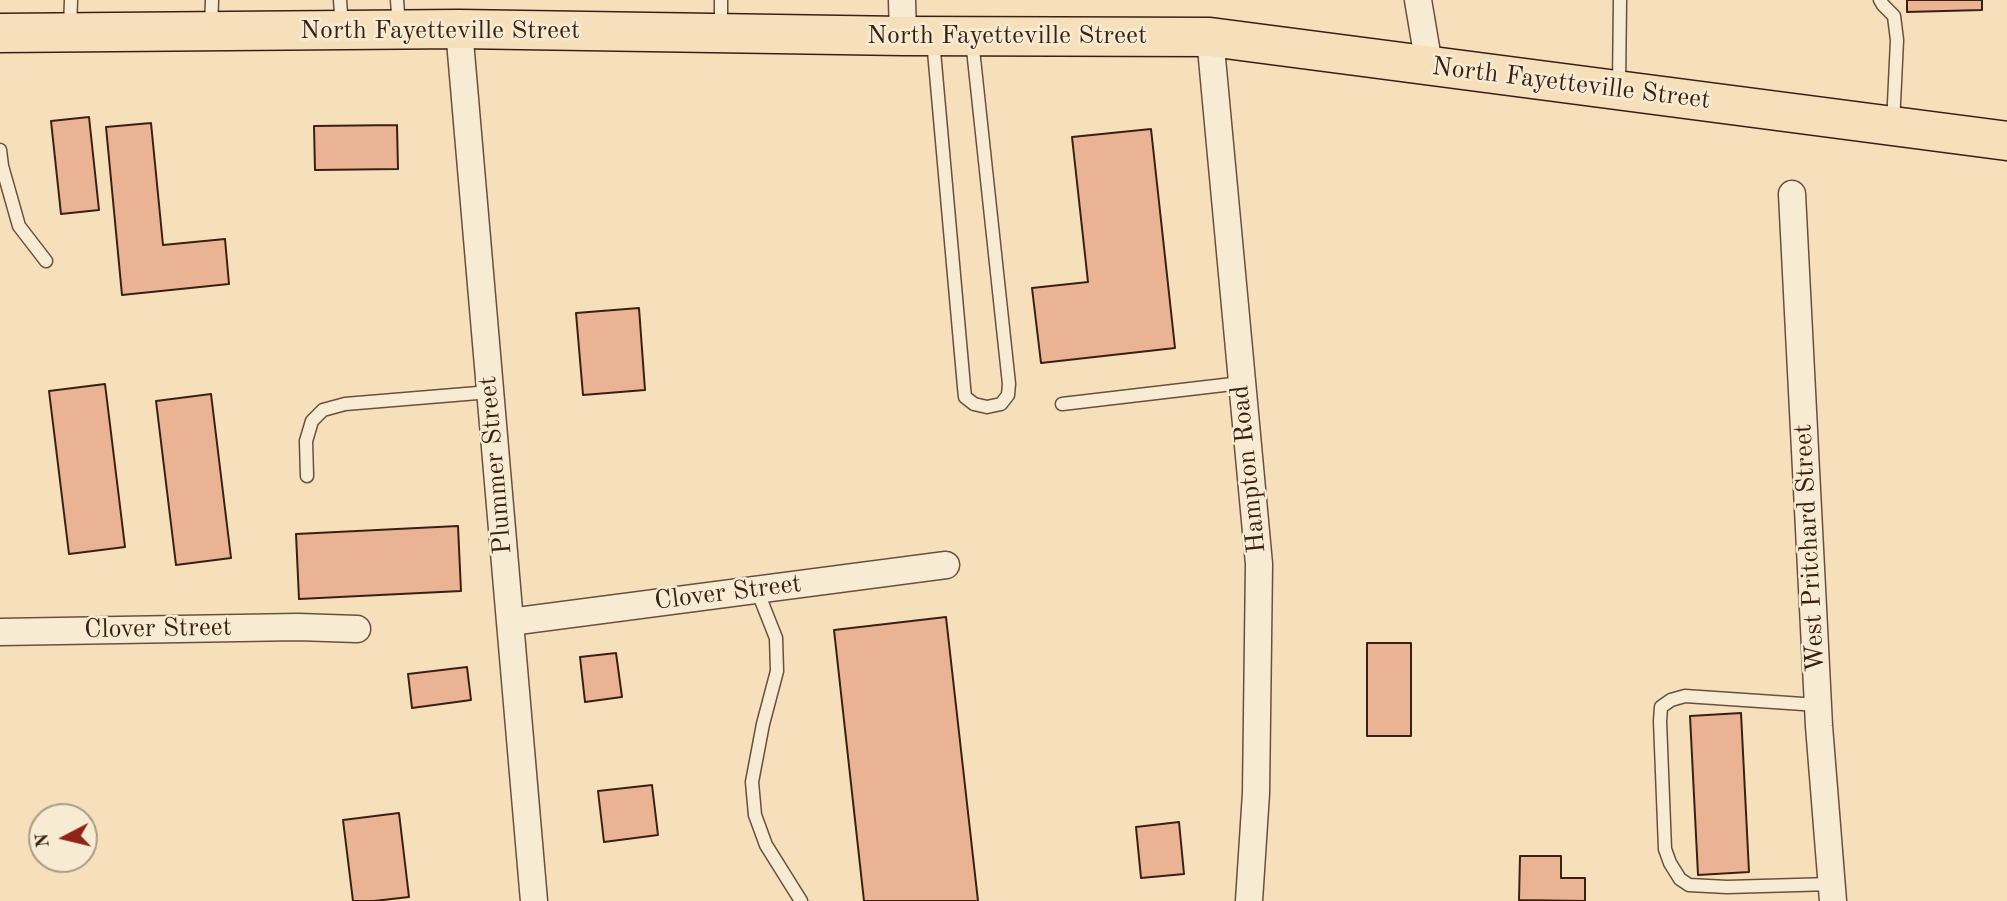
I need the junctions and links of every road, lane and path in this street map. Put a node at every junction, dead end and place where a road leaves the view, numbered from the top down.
1 (1418, 0) edge
2 (1620, 0) edge
3 (1880, 0) edge
4 (341, 15) edge
5 (398, 15) edge
6 (70, 16) edge
7 (212, 16) edge
8 (721, 17) edge
9 (912, 24) edge
10 (460, 29) junction
11 (0, 33) edge
12 (971, 36) junction
13 (1210, 37) junction
14 (1429, 65) junction
15 (1619, 90) junction
16 (1893, 126) junction
17 (2007, 141) edge
18 (0, 150) edge
19 (1792, 194) dead end
20 (46, 261) dead end
21 (1241, 383) junction
22 (490, 392) junction
23 (1062, 404) dead end
24 (307, 476) dead end
25 (946, 565) dead end
26 (757, 590) junction
27 (510, 622) junction
28 (357, 629) dead end
29 (0, 632) edge
30 (1818, 705) junction
31 (1832, 893) edge
32 (534, 901) edge
33 (801, 901) edge
34 (1249, 901) edge

1 - 14 street
2 - 15 lane
3 - 16 lane
4 - 5 main road, North Fayetteville Street
4 - 7 main road, North Fayetteville Street
5 - 10 main road, North Fayetteville Street
6 - 7 main road, North Fayetteville Street
6 - 11 main road, North Fayetteville Street
8 - 9 main road, North Fayetteville Street
8 - 10 main road, North Fayetteville Street
9 - 12 main road, North Fayetteville Street
9 - 12 lane
10 - 22 street, Plummer Street
12 - 13 main road, North Fayetteville Street
13 - 14 main road, North Fayetteville Street
13 - 21 street, Hampton Road
14 - 15 main road, North Fayetteville Street
15 - 16 main road, North Fayetteville Street
16 - 17 main road, North Fayetteville Street
18 - 20 lane
19 - 30 street, West Pritchard Street
21 - 23 lane
21 - 34 street, Hampton Road
22 - 24 lane
22 - 27 street, Plummer Street
25 - 26 street, Clover Street
26 - 27 street, Clover Street
26 - 33 lane
27 - 32 street, Plummer Street
28 - 29 street, Clover Street
30 - 31 street, West Pritchard Street
30 - 31 lane

